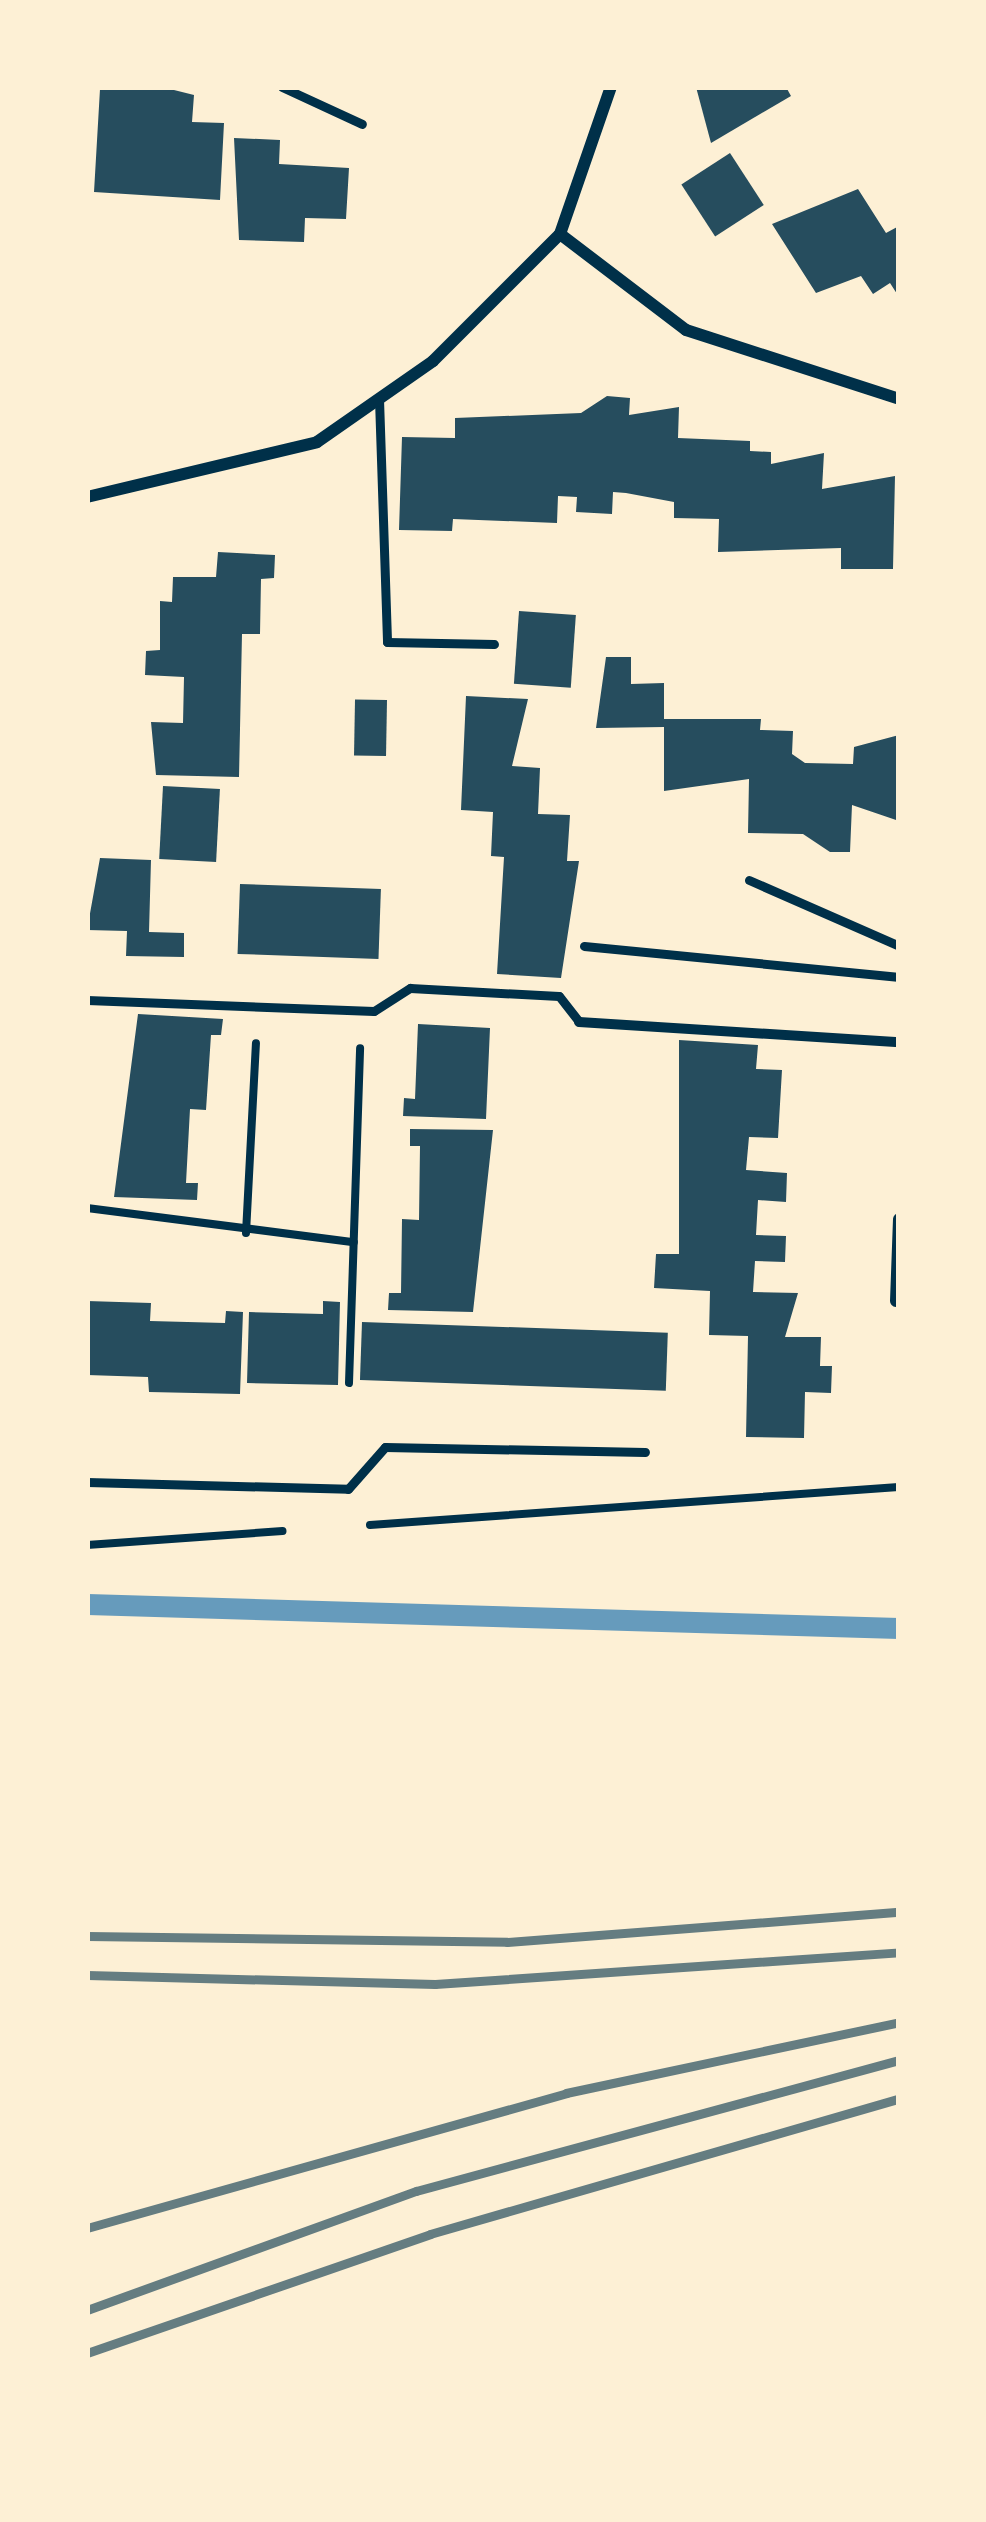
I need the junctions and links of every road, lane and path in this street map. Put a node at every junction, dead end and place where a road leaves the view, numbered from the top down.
1 (282, 87) edge
2 (610, 87) edge
3 (362, 124) dead end
4 (560, 234) junction
5 (379, 399) junction
6 (899, 399) edge
7 (87, 497) edge
8 (494, 644) dead end
9 (749, 880) dead end
10 (584, 946) dead end
11 (899, 946) edge
12 (899, 977) edge
13 (87, 1000) edge
14 (257, 1006) junction
15 (361, 1010) junction
16 (579, 1022) joint
17 (899, 1042) edge
18 (87, 1208) edge
19 (899, 1219) edge
20 (246, 1233) junction
21 (354, 1242) junction
22 (896, 1301) edge
23 (349, 1383) dead end
24 (645, 1452) dead end
25 (87, 1482) edge
26 (899, 1487) edge
27 (350, 1526) dead end
28 (302, 1530) dead end
29 (87, 1545) edge

1 - 3 lane
2 - 4 street
4 - 5 street
4 - 6 street
5 - 7 street
5 - 8 lane
9 - 11 lane
10 - 12 lane
13 - 14 lane
14 - 15 lane
14 - 20 path
15 - 16 lane
15 - 21 path
16 - 17 street
18 - 20 path
19 - 22 street
20 - 21 path
21 - 23 path
24 - 25 lane
26 - 27 path
28 - 29 path

